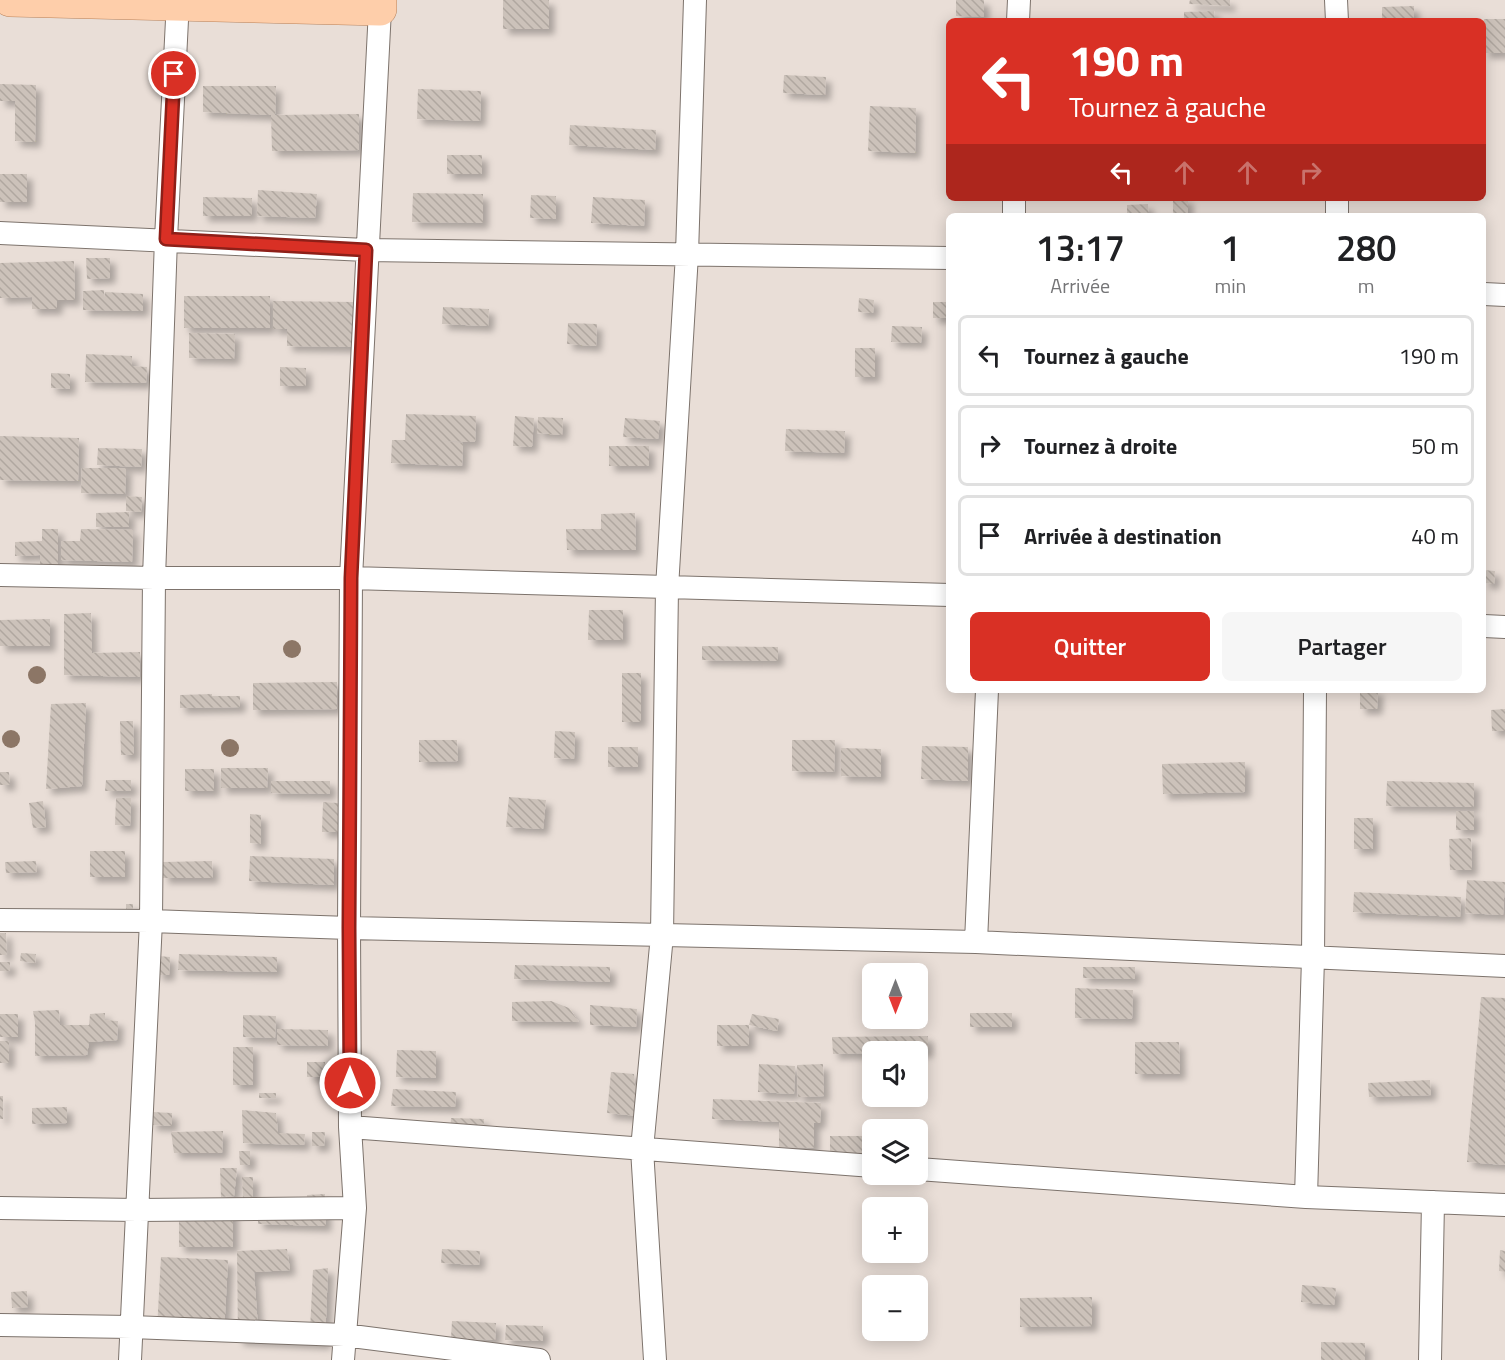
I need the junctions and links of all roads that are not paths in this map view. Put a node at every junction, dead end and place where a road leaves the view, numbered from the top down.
1 (10, 0) edge
2 (695, 0) edge
3 (1019, 0) edge
4 (1336, 0) edge
5 (178, 1) edge
6 (380, 4) edge
7 (1018, 18) edge
8 (1336, 18) edge
9 (0, 232) edge
10 (166, 239) junction
11 (366, 250) junction
12 (687, 254) junction
13 (946, 258) edge
14 (1486, 294) edge
15 (1505, 295) edge
16 (0, 575) edge
17 (154, 578) junction
18 (351, 578) junction
19 (667, 588) junction
20 (946, 595) edge
21 (1486, 626) edge
22 (1505, 627) edge
23 (987, 693) edge
24 (1315, 693) edge
25 (0, 920) edge
26 (151, 921) junction
27 (349, 928) junction
28 (662, 935) junction
29 (976, 942) junction
30 (1313, 958) junction
31 (1505, 966) edge
32 (350, 1127) junction
33 (642, 1149) junction
34 (862, 1165) edge
35 (928, 1170) edge
36 (1306, 1197) junction
37 (1433, 1202) junction
38 (1505, 1205) edge
39 (0, 1208) edge
40 (355, 1208) junction
41 (136, 1210) junction
42 (0, 1325) edge
43 (131, 1327) junction
44 (344, 1335) junction
45 (130, 1360) edge
46 (344, 1360) edge
47 (539, 1360) edge
48 (655, 1360) edge
49 (1430, 1360) edge

1 - 5 main road
2 - 12 street
3 - 7 street
4 - 8 street
5 - 6 main road
5 - 10 street
6 - 11 street
9 - 10 street
10 - 11 street
10 - 17 street
11 - 12 street
11 - 18 street
12 - 13 street
12 - 19 street
14 - 15 street
16 - 17 street
17 - 18 street
17 - 26 street
18 - 19 street
18 - 27 street
19 - 20 street
19 - 28 street
21 - 22 street
23 - 29 street
24 - 30 street
25 - 26 street
26 - 27 street
26 - 41 street
27 - 28 street
27 - 32 street
28 - 29 street
28 - 33 street
29 - 30 street
30 - 31 street
30 - 36 street
32 - 33 street
32 - 40 street
33 - 34 street
33 - 48 street
35 - 36 street
36 - 37 street
37 - 38 street
37 - 49 street
39 - 41 street
40 - 41 street
40 - 44 street
41 - 43 street
42 - 43 street
43 - 44 street
43 - 45 street
44 - 46 street
44 - 47 street

